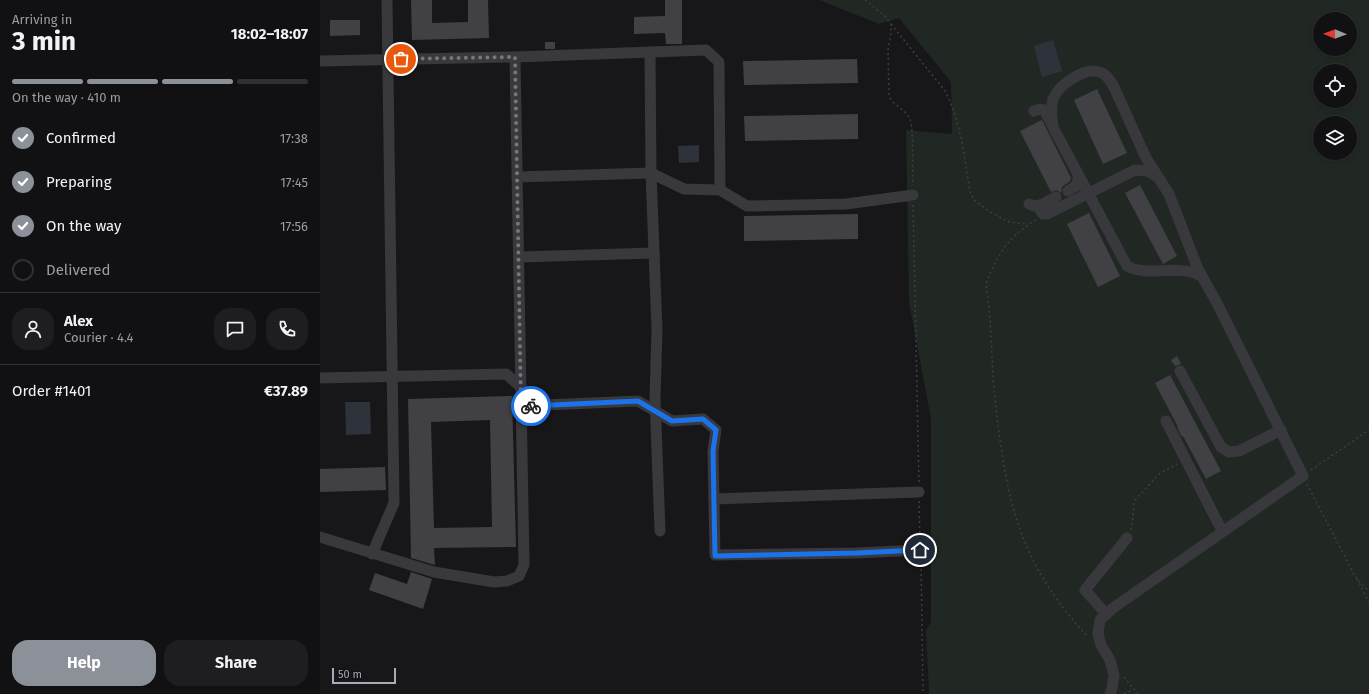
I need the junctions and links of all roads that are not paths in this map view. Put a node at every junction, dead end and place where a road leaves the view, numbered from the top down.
1 (386, 0) edge
2 (650, 52) junction
3 (515, 57) junction
4 (387, 60) junction
5 (320, 61) edge
6 (1034, 111) dead end
7 (1054, 127) junction
8 (651, 173) junction
9 (1079, 176) junction
10 (517, 177) junction
11 (1160, 179) junction
12 (720, 190) junction
13 (1068, 191) dead end
14 (1088, 193) junction
15 (913, 196) road end
16 (1056, 197) dead end
17 (1029, 204) dead end
18 (1039, 215) junction
19 (654, 253) junction
20 (519, 257) junction
21 (1201, 276) junction
22 (520, 358) junction
23 (1180, 371) dead end
24 (506, 374) junction
25 (392, 376) junction
26 (320, 378) edge
27 (521, 387) junction
28 (521, 406) junction
29 (655, 411) junction
30 (1166, 421) dead end
31 (1281, 430) junction
32 (919, 492) road end
33 (714, 499) junction
34 (1219, 525) dead end
35 (660, 531) dead end
36 (320, 537) edge
37 (1127, 538) road end
38 (920, 550) road end
39 (372, 554) junction
40 (1106, 614) junction
41 (1110, 694) edge

1 - 4 lane
2 - 3 lane
2 - 8 lane
2 - 12 lane
3 - 4 lane
3 - 10 lane
4 - 5 lane
4 - 25 lane
6 - 7 lane
7 - 9 lane
7 - 11 lane
8 - 10 lane
8 - 12 lane
8 - 19 lane
9 - 13 lane
9 - 14 lane
10 - 20 lane
11 - 14 lane
11 - 21 lane
12 - 15 lane
14 - 18 lane
14 - 21 lane
16 - 18 lane
17 - 18 lane
19 - 20 lane
19 - 29 lane
20 - 22 lane
21 - 31 lane
22 - 24 lane
22 - 27 lane
23 - 31 lane
24 - 25 lane
24 - 27 lane
25 - 26 lane
25 - 39 lane
27 - 28 lane
28 - 29 lane
28 - 39 lane
29 - 33 lane
29 - 35 lane
30 - 34 lane
31 - 40 lane
32 - 33 lane
33 - 38 lane
36 - 39 lane
37 - 40 lane
40 - 41 lane

